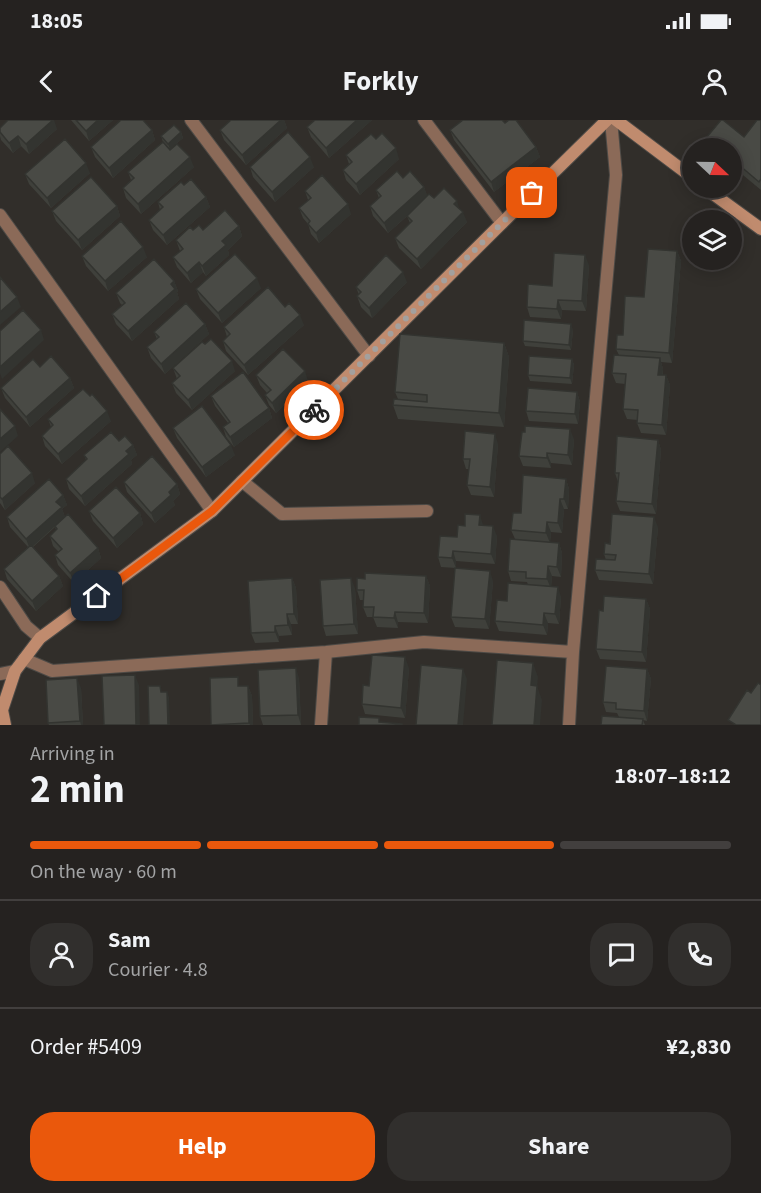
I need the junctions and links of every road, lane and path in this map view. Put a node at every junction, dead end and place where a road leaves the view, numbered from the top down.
1 (191, 120) edge
2 (424, 120) edge
3 (607, 120) edge
4 (611, 120) edge
5 (616, 120) edge
6 (682, 170) edge
7 (719, 198) edge
8 (0, 214) edge
9 (502, 222) junction
10 (761, 229) edge
11 (369, 356) junction
12 (242, 481) junction
13 (212, 511) junction
14 (428, 511) dead end
15 (0, 587) edge
16 (40, 638) junction
17 (326, 652) junction
18 (573, 652) junction
19 (24, 659) junction
20 (15, 671) junction
21 (0, 674) edge
22 (5, 725) edge
23 (321, 725) edge
24 (569, 725) edge

1 - 11 street
2 - 9 street
3 - 9 main road
4 - 18 street
5 - 6 main road
7 - 10 main road
8 - 13 street
9 - 11 main road
11 - 12 main road
12 - 13 main road
12 - 14 street
13 - 16 main road
15 - 16 street
16 - 19 main road
17 - 18 street
17 - 19 street
17 - 23 street
18 - 24 street
19 - 20 main road
20 - 21 street
20 - 22 main road

